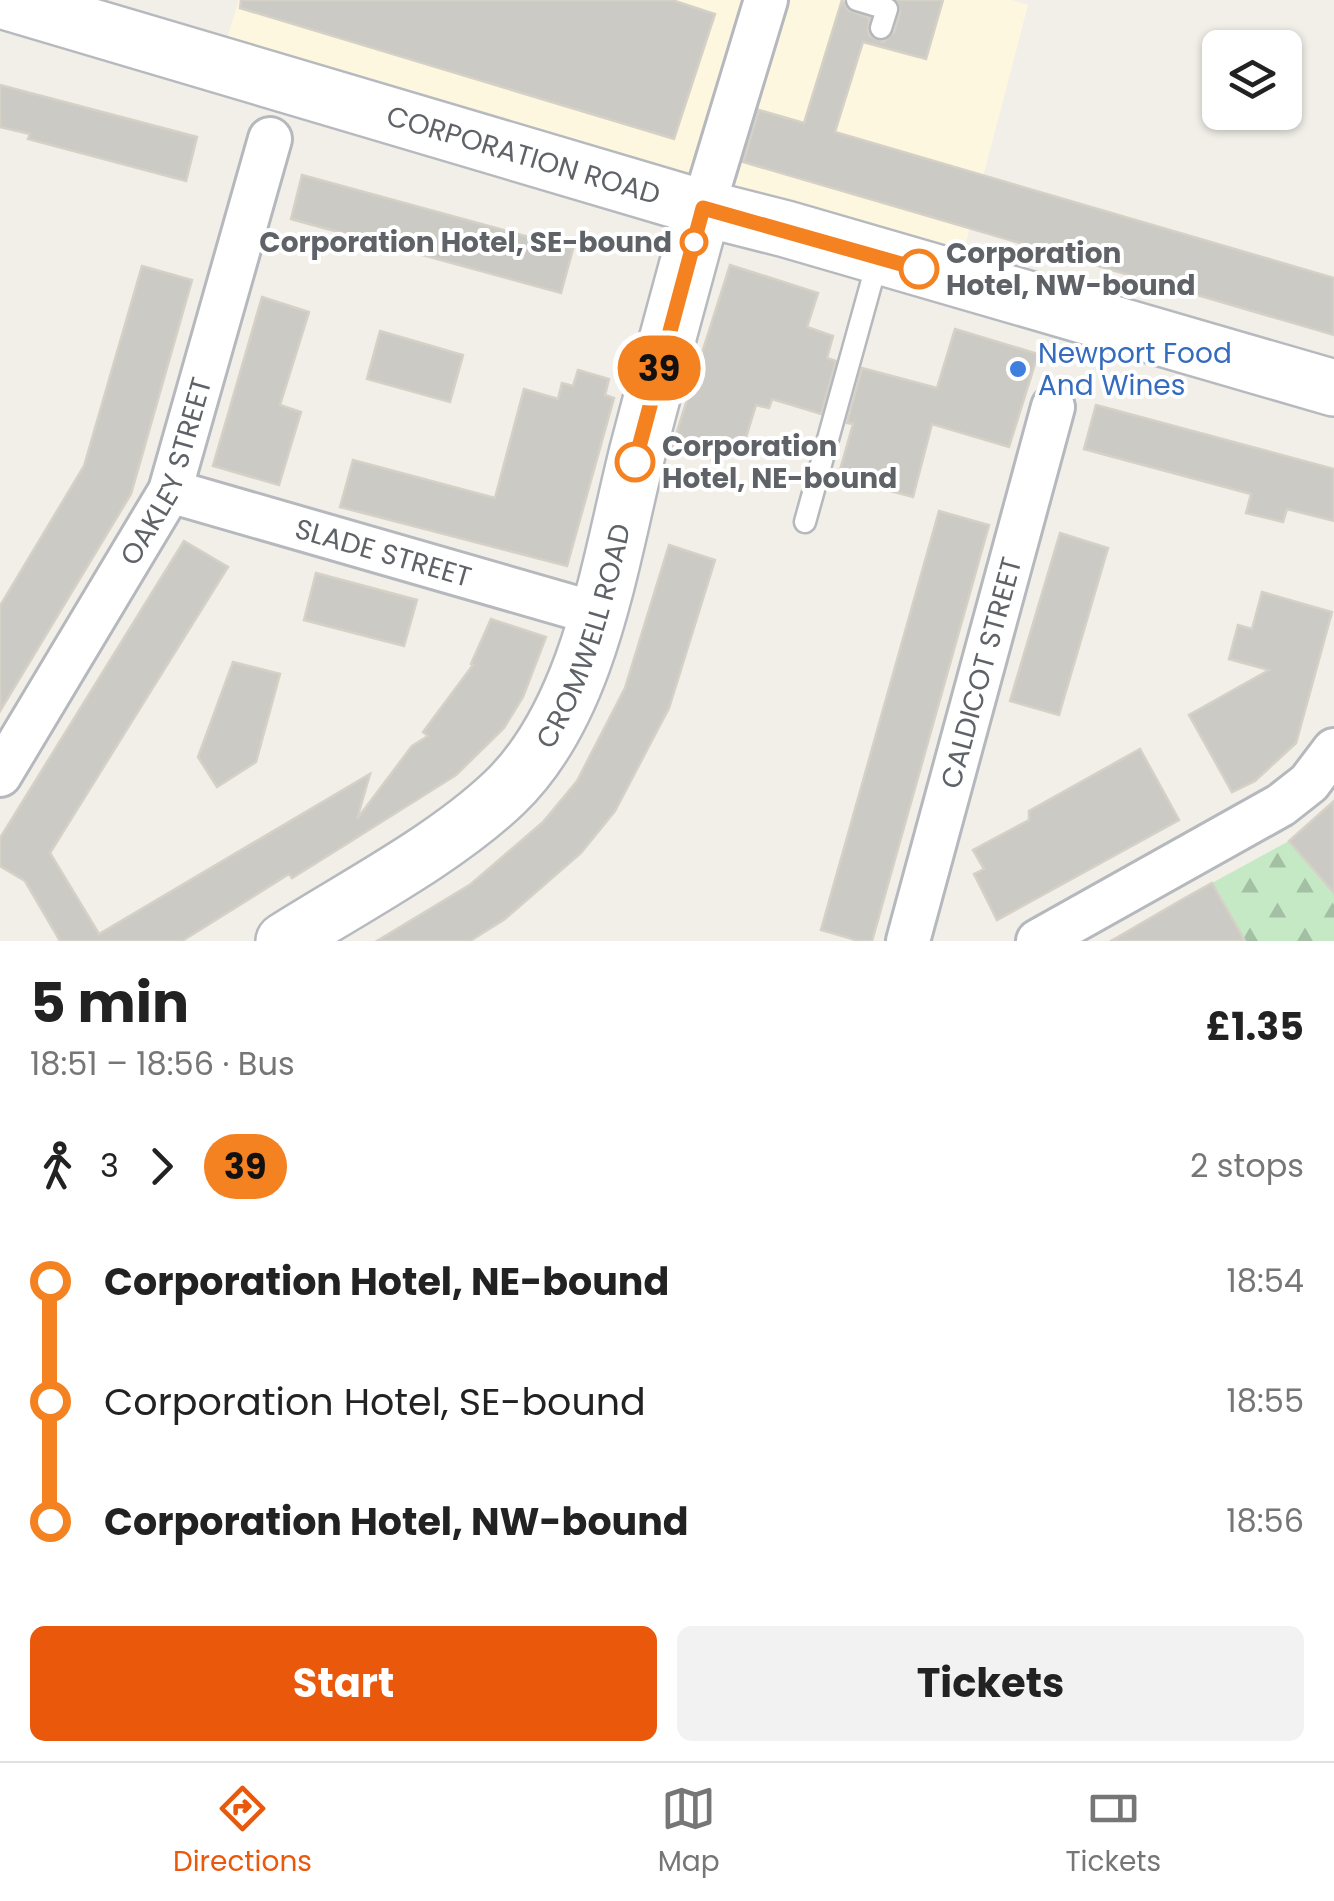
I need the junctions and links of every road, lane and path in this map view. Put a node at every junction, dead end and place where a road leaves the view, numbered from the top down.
1 (1, 0) edge
2 (766, 0) edge
3 (857, 0) edge
4 (880, 28) dead end
5 (270, 139) dead end
6 (703, 208) junction
7 (879, 256) junction
8 (1334, 388) edge
9 (1053, 407) dead end
10 (170, 491) junction
11 (805, 522) dead end
12 (597, 614) junction
13 (1334, 750) edge
14 (0, 775) edge
15 (1054, 937) edge
16 (284, 941) edge
17 (908, 941) edge

1 - 6 street, CORPORATION ROAD
2 - 6 street
3 - 4 lane
5 - 10 street, OAKLEY STREET
6 - 7 street, CORPORATION ROAD
6 - 12 street, CROMWELL ROAD
7 - 8 street, CORPORATION ROAD
7 - 11 lane
9 - 17 street, CALDICOT STREET
10 - 12 street, SLADE STREET
10 - 14 street, OAKLEY STREET
12 - 16 street, CROMWELL ROAD
13 - 15 street

